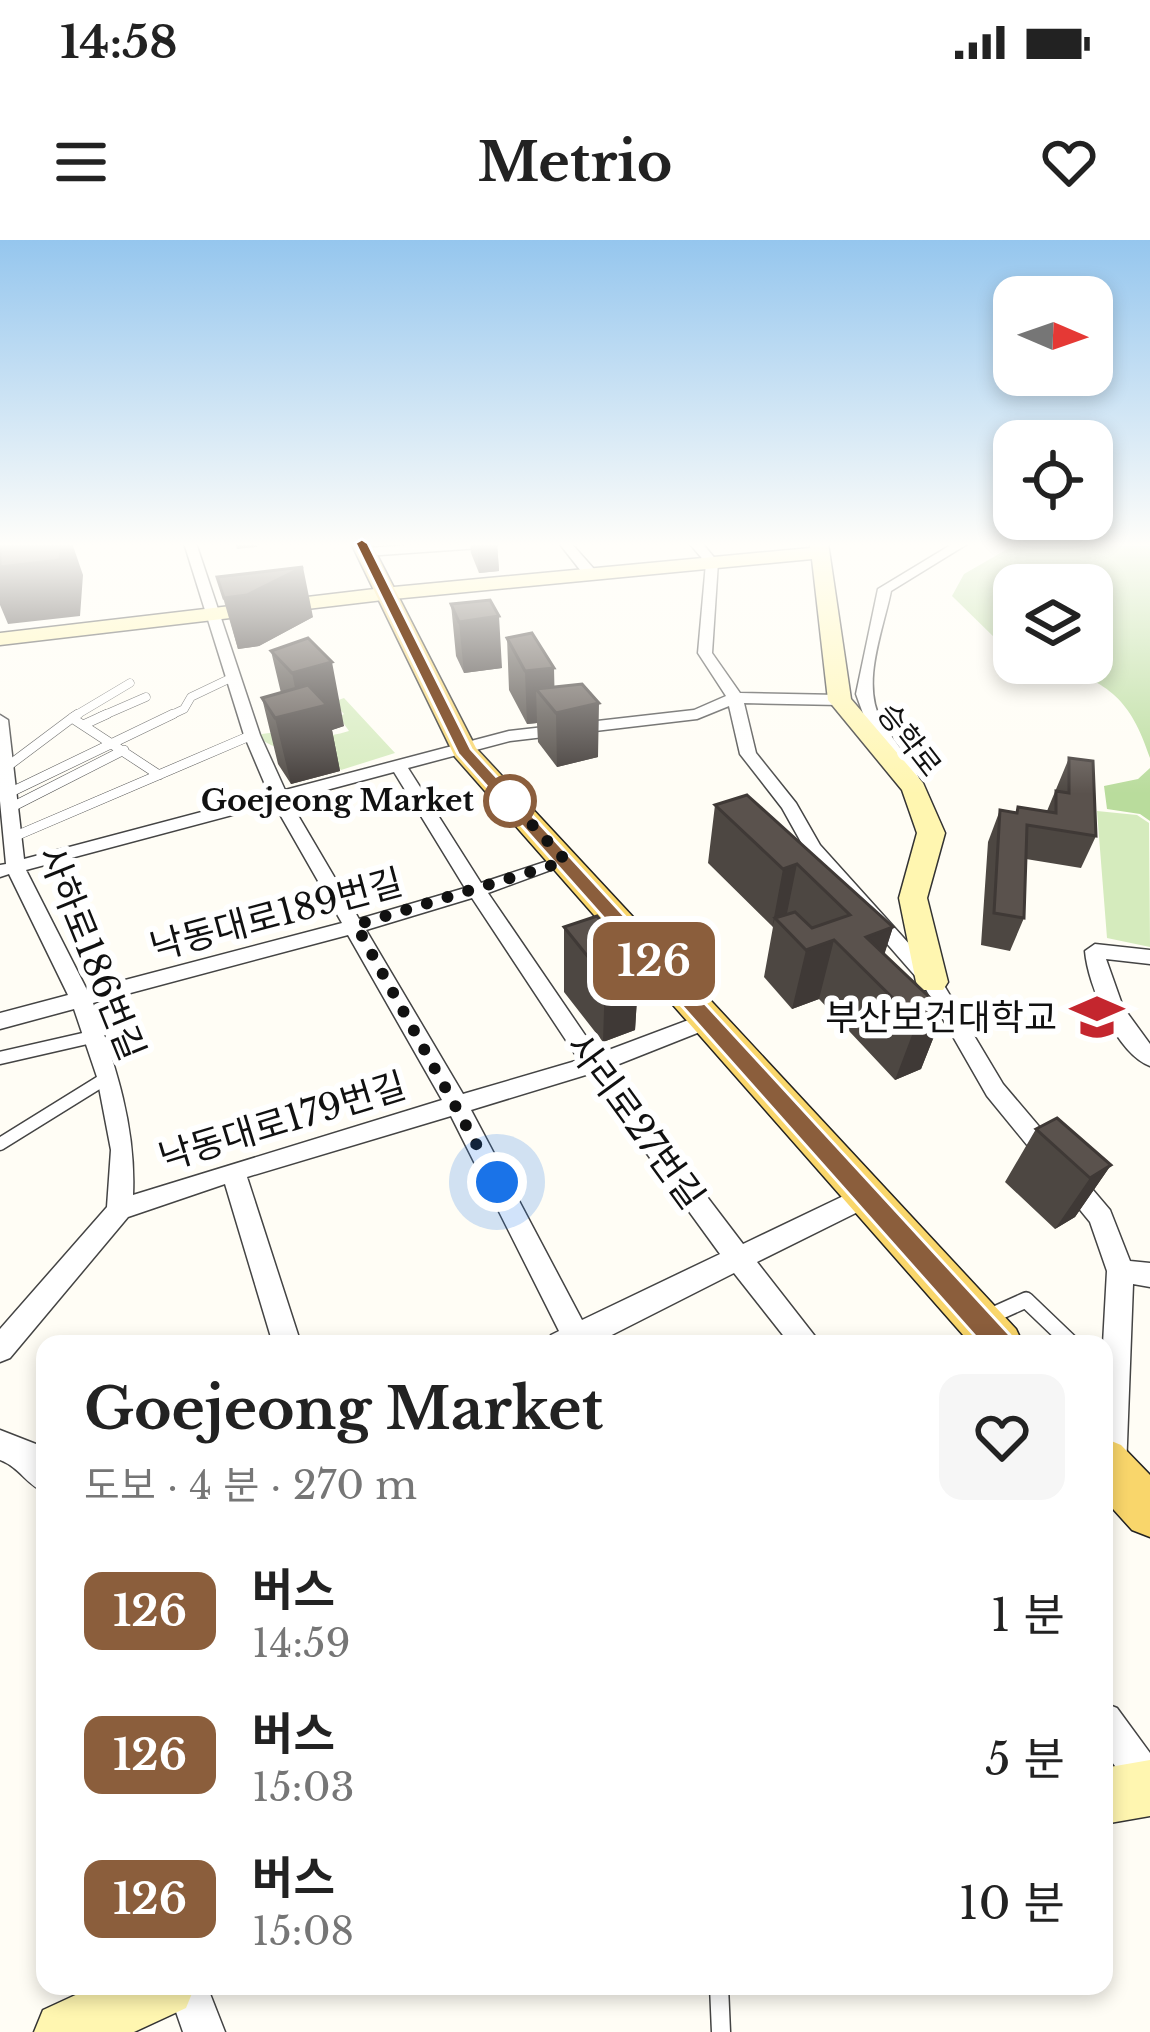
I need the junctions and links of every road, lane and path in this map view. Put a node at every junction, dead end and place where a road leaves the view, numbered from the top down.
1 (114, 627) edge
2 (215, 627) edge
3 (400, 627) edge
4 (707, 627) edge
5 (830, 627) edge
6 (877, 627) edge
7 (0, 639) edge
8 (233, 677) junction
9 (130, 683) dead end
10 (146, 697) dead end
11 (735, 698) junction
12 (840, 700) junction
13 (72, 718) junction
14 (0, 720) edge
15 (83, 724) junction
16 (252, 735) junction
17 (112, 742) junction
18 (124, 750) junction
19 (464, 751) junction
20 (8, 766) junction
21 (400, 768) junction
22 (159, 775) junction
23 (914, 788) junction
24 (279, 796) junction
25 (8, 817) edge
26 (566, 861) junction
27 (8, 870) edge
28 (475, 892) junction
29 (356, 925) junction
30 (1150, 957) edge
31 (932, 982) junction
32 (82, 1002) junction
33 (0, 1021) edge
34 (707, 1021) junction
35 (97, 1036) junction
36 (0, 1058) edge
37 (1150, 1058) edge
38 (592, 1066) junction
39 (108, 1077) junction
40 (457, 1105) junction
41 (0, 1144) edge
42 (233, 1171) junction
43 (867, 1196) junction
44 (119, 1210) junction
45 (736, 1258) junction
46 (1120, 1270) junction
47 (1150, 1275) edge
48 (990, 1332) edge
49 (284, 1335) edge
50 (570, 1335) edge
51 (585, 1335) edge
52 (800, 1335) edge
53 (1063, 1335) edge
54 (1113, 1340) edge
55 (0, 1349) edge
56 (0, 1445) edge
57 (36, 1465) edge
58 (1113, 1472) edge
59 (1150, 1512) edge
60 (1113, 1734) edge
61 (1150, 1785) edge
62 (1113, 1794) edge
63 (145, 1995) edge
64 (190, 1995) edge
65 (719, 1995) edge
66 (65, 2032) edge
67 (204, 2032) edge
68 (721, 2032) edge

1 - 7 street
2 - 8 street
3 - 19 main road
4 - 11 street
5 - 12 street, 승학로
6 - 23 street
8 - 16 street
8 - 17 lane
9 - 13 lane
10 - 15 lane
11 - 12 street
11 - 19 street
11 - 31 street
12 - 23 street, 승학로
13 - 15 lane
13 - 20 lane
14 - 20 street, 사하로186번길
15 - 17 lane
16 - 22 lane
16 - 24 street
17 - 18 lane
17 - 25 lane
18 - 22 lane
18 - 25 lane
19 - 21 street
19 - 26 main road
20 - 25 street, 사하로186번길
21 - 24 street
21 - 28 street, 사리로27번길
22 - 25 lane
23 - 31 street, 승학로
24 - 27 street
24 - 29 street
25 - 27 street, 사하로186번길
26 - 28 street, 낙동대로189번길
26 - 34 main road
27 - 32 street, 사하로186번길
28 - 29 street, 낙동대로189번길
28 - 38 street, 사리로27번길
29 - 32 street, 낙동대로189번길
29 - 40 street
30 - 37 street
31 - 46 street
32 - 33 street, 낙동대로189번길
32 - 35 street, 사하로186번길
34 - 38 street, 낙동대로179번길
34 - 43 main road
35 - 36 lane
35 - 39 street, 사하로186번길
38 - 40 street, 낙동대로179번길
38 - 45 street, 사리로27번길
39 - 41 lane
39 - 44 street, 사하로186번길
40 - 42 street, 낙동대로179번길
40 - 50 street
42 - 44 street, 낙동대로179번길
42 - 49 street
43 - 45 street
43 - 48 main road
44 - 55 street
45 - 51 street
45 - 52 street, 사리로27번길
46 - 47 street
46 - 54 street
48 - 53 lane
56 - 57 street
58 - 59 main road
60 - 61 street
61 - 62 street
63 - 66 street
64 - 67 street
65 - 68 lane

